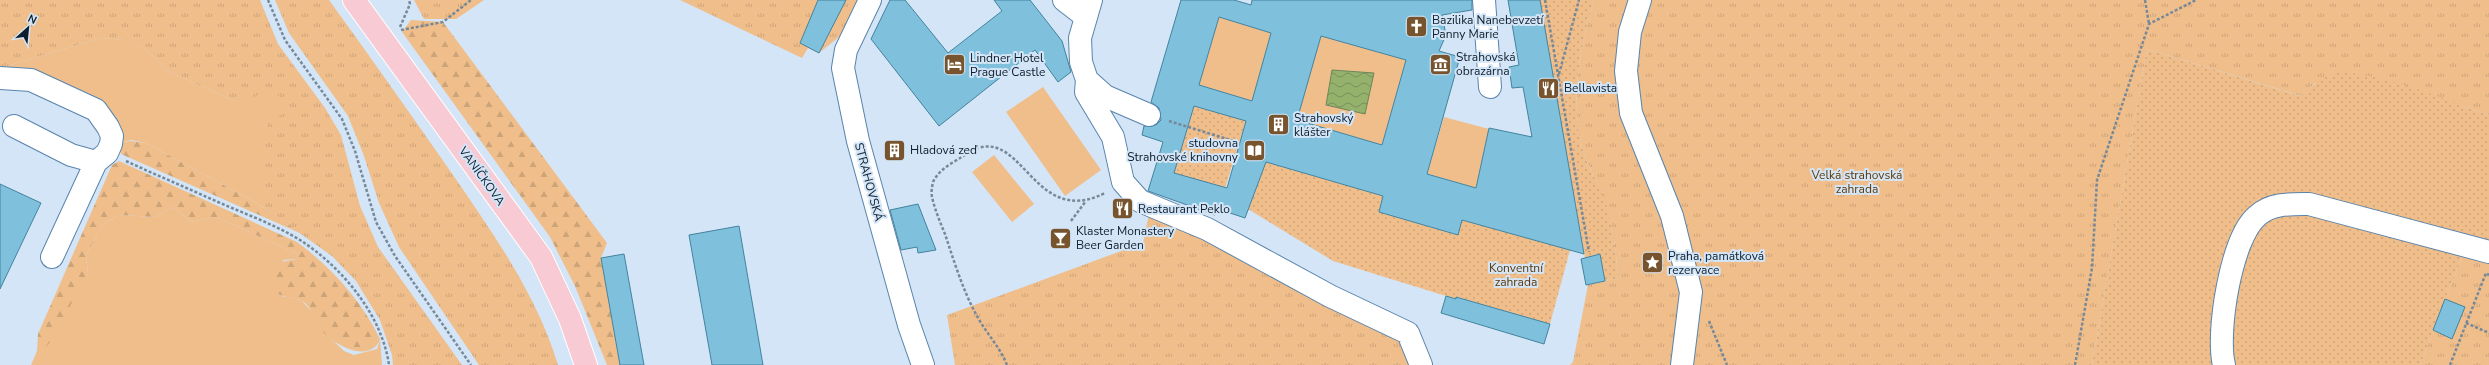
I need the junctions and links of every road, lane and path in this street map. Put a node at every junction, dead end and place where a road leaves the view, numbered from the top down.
1 (268, 0) edge
2 (354, 0) edge
3 (409, 0) edge
4 (471, 0) edge
5 (870, 0) edge
6 (1064, 0) edge
7 (1484, 0) edge
8 (1545, 0) edge
9 (1579, 0) edge
10 (1640, 0) edge
11 (2145, 0) edge
12 (2196, 0) edge
13 (1089, 8) edge
14 (2149, 24) junction
15 (1558, 76) junction
16 (0, 78) edge
17 (1087, 80) junction
18 (1490, 86) dead end
19 (1149, 115) joint
20 (14, 126) dead end
21 (1240, 143) dead end
22 (102, 158) junction
23 (1123, 182) junction
24 (1087, 201) junction
25 (1071, 221) dead end
26 (1590, 252) dead end
27 (2489, 252) edge
28 (52, 256) dead end
29 (2489, 275) edge
30 (1708, 319) dead end
31 (2466, 323) junction
32 (2489, 333) edge
33 (389, 365) edge
34 (471, 365) edge
35 (586, 365) edge
36 (922, 365) edge
37 (1008, 365) edge
38 (1421, 365) edge
39 (1682, 365) edge
40 (1727, 365) edge
41 (2075, 365) edge
42 (2224, 365) edge
43 (2450, 365) edge

1 - 34 path
2 - 35 main road, VANÍČKOVA
3 - 4 path
5 - 36 street, STRAHOVSKÁ
6 - 13 street
7 - 18 street
8 - 15 path
9 - 15 path
10 - 39 street
11 - 14 path
12 - 14 path
13 - 17 street
14 - 41 path
15 - 26 path
16 - 22 street
17 - 19 street
17 - 23 street
19 - 21 path
20 - 22 street
22 - 28 street
22 - 33 path
23 - 24 path
23 - 38 street
24 - 25 path
24 - 37 path
27 - 42 street
29 - 31 path
30 - 40 path
31 - 32 path
31 - 43 path

